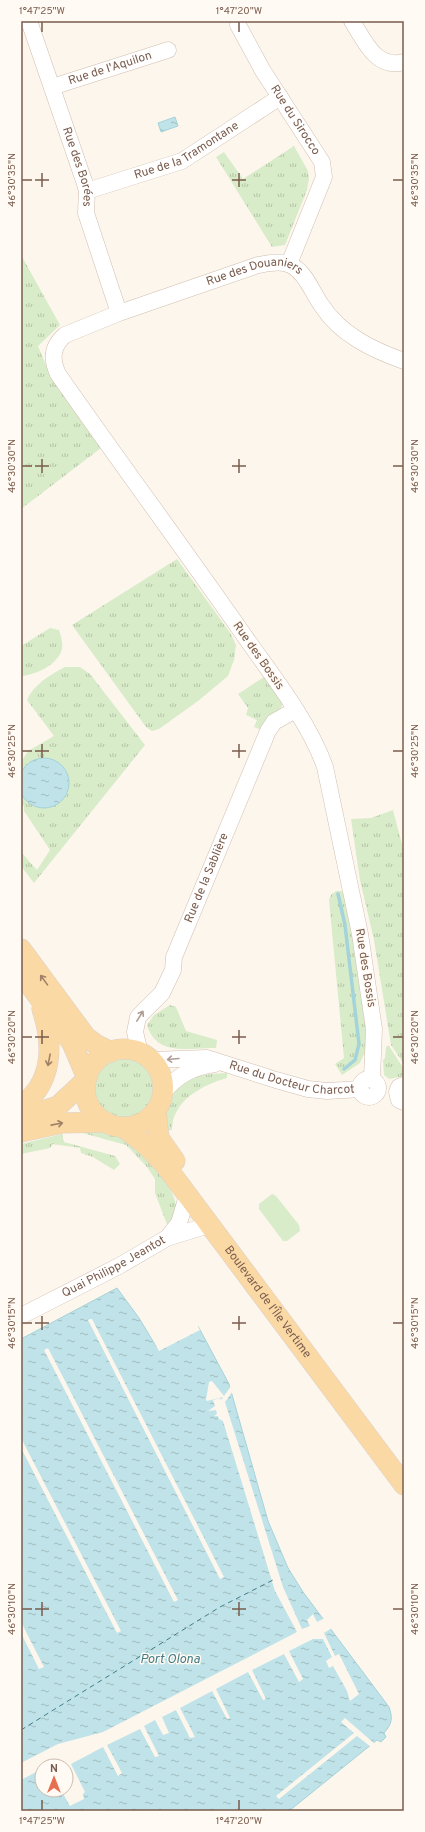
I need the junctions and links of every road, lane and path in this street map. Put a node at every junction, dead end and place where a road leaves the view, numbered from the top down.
1 (30, 21) edge
2 (352, 21) edge
3 (238, 25) dead end
4 (168, 50) dead end
5 (404, 62) edge
6 (52, 87) junction
7 (280, 97) junction
8 (87, 191) junction
9 (289, 264) junction
10 (119, 313) junction
11 (404, 361) edge
12 (295, 710) junction
13 (21, 949) edge
14 (21, 973) edge
15 (37, 995) junction
16 (112, 1052) junction
17 (145, 1056) junction
18 (223, 1063) junction
19 (86, 1079) junction
20 (370, 1086) junction
21 (402, 1093) edge
22 (159, 1102) junction
23 (21, 1106) edge
24 (21, 1118) edge
25 (114, 1125) junction
26 (21, 1132) edge
27 (187, 1196) junction
28 (208, 1225) junction
29 (167, 1238) junction
30 (21, 1316) edge
31 (404, 1466) edge
32 (404, 1484) edge

1 - 6 street, Rue des Borées
2 - 5 street
3 - 7 street, Rue du Sirocco
4 - 6 street, Rue de l'Aquilon
6 - 8 street, Rue des Borées
7 - 8 street, Rue de la Tramontane
7 - 9 street, Rue du Sirocco
8 - 10 street, Rue des Borées
9 - 10 street, Rue des Douaniers
9 - 11 street, Rue des Douaniers
10 - 12 street, Rue des Bossis
17 -> 12 street, Rue de la Sablière
12 - 20 street, Rue des Bossis
16 -> 13 main road
14 - 15 main road
15 - 19 main road
15 -> 23 main road
16 - 17 main road
16 - 19 main road
18 -> 17 street, Rue du Docteur Charcot
17 - 22 main road
18 - 20 street, Rue du Docteur Charcot
18 - 22 street, Rue du Docteur Charcot
19 - 24 main road
19 - 25 main road
20 - 21 street, Rue du Docteur Charcot
22 - 25 main road
22 - 31 main road, Boulevard de l'Île Vertime
26 -> 25 main road
25 - 27 main road, Boulevard de l'Île Vertime
27 - 28 main road, Boulevard de l'Île Vertime
27 - 29 street
28 - 29 street, Quai Philippe Jeantot
28 - 32 main road, Boulevard de l'Île Vertime
29 - 30 street, Quai Philippe Jeantot

